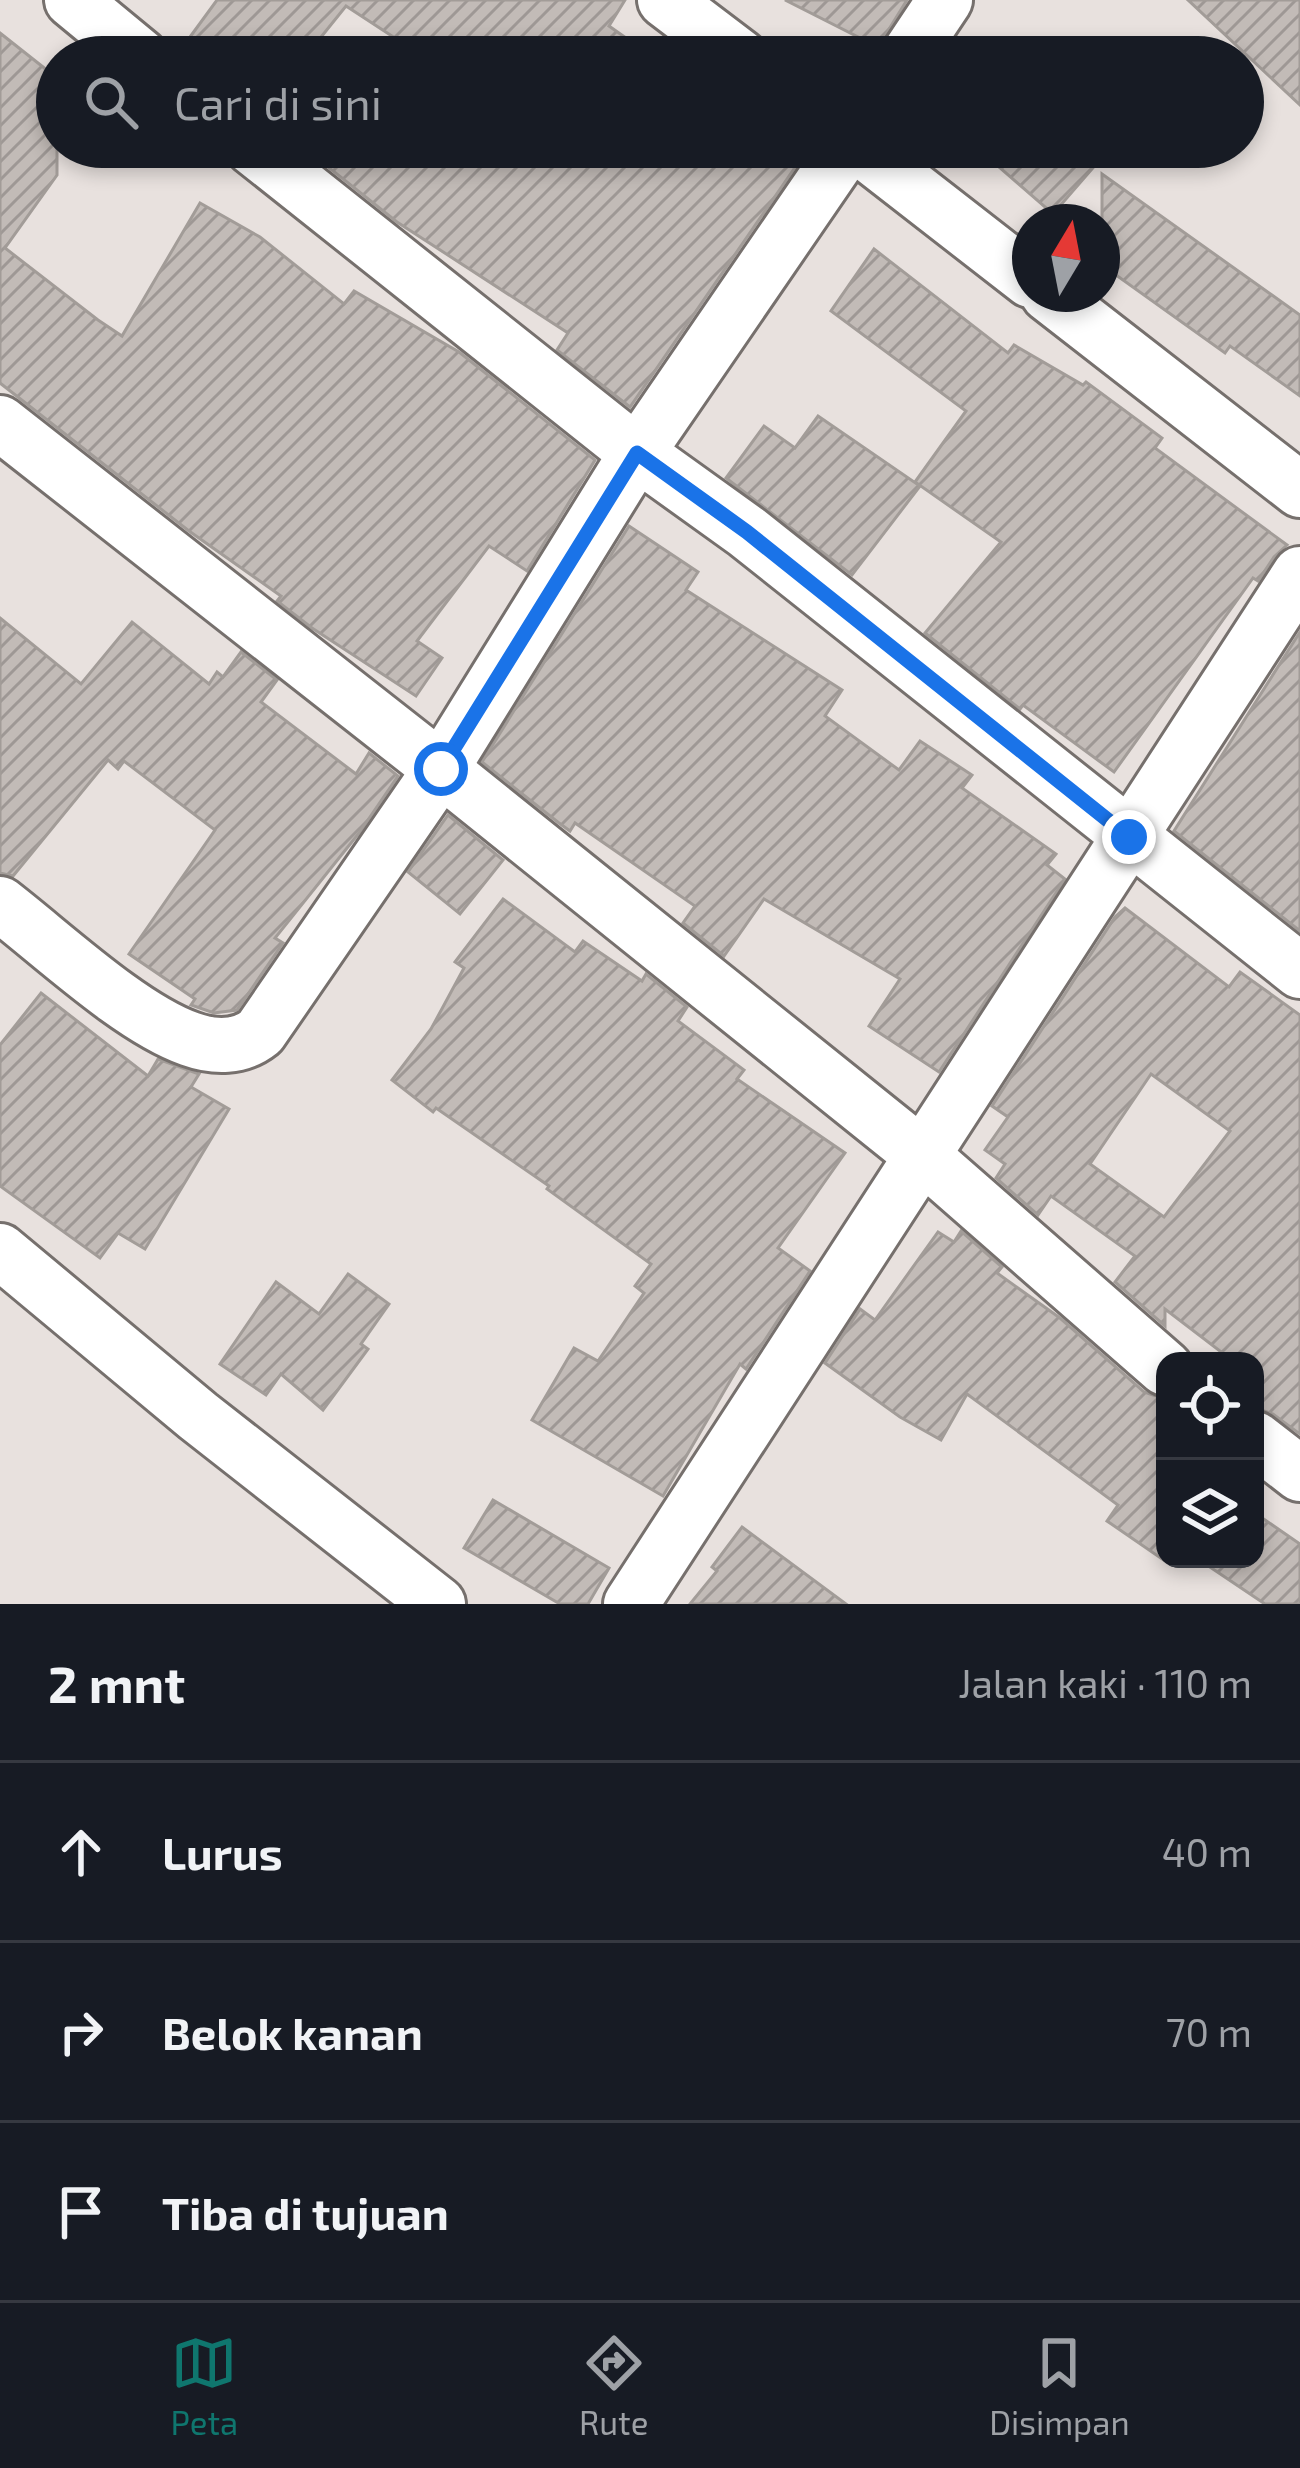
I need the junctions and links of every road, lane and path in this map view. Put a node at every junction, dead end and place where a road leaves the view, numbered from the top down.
1 (72, 0) edge
2 (665, 0) edge
3 (945, 0) edge
4 (116, 36) edge
5 (712, 36) edge
6 (921, 36) edge
7 (278, 168) edge
8 (833, 168) edge
9 (887, 168) edge
10 (1012, 266) edge
11 (1071, 312) edge
12 (0, 423) edge
13 (637, 453) junction
14 (1300, 490) edge
15 (1300, 574) edge
16 (441, 769) junction
17 (1129, 837) junction
18 (0, 904) edge
19 (1300, 971) edge
20 (924, 1157) junction
21 (0, 1251) edge
22 (1156, 1360) edge
23 (1264, 1446) edge
24 (1300, 1474) edge
25 (438, 1604) edge
26 (631, 1604) edge

1 - 4 street
2 - 5 street
3 - 6 street
7 - 13 street
8 - 13 street
9 - 10 street
11 - 14 street
12 - 16 street
13 - 16 street
13 - 17 street
15 - 17 street
16 - 18 street
16 - 20 street
17 - 19 street
17 - 20 street
20 - 22 street
20 - 26 street
21 - 25 street
23 - 24 street

